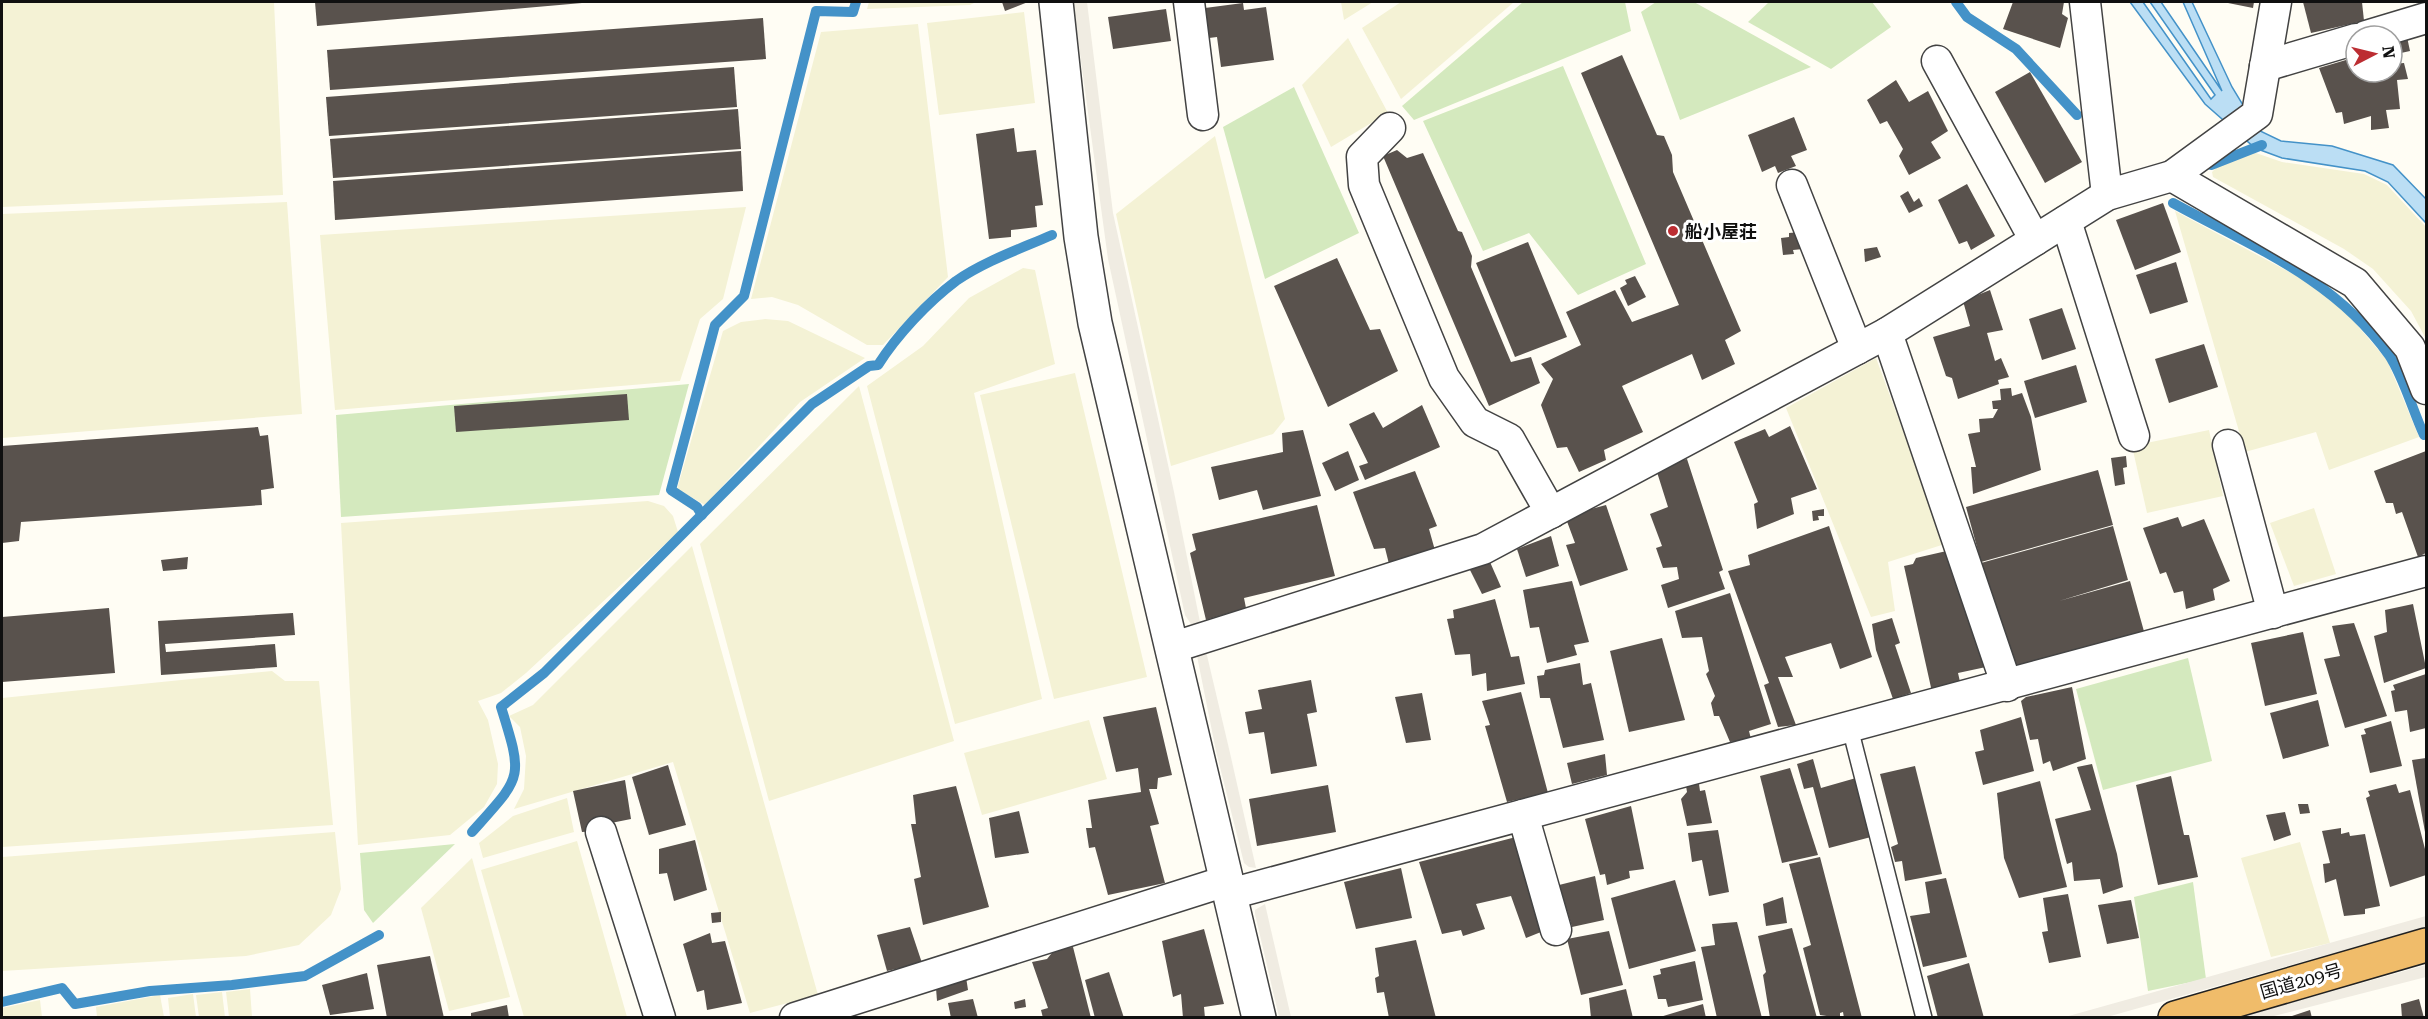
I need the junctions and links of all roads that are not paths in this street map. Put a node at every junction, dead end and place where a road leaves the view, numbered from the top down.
1 (1056, 2) edge
2 (1189, 2) edge
3 (2085, 2) edge
4 (2276, 2) edge
5 (2427, 18) edge
6 (2404, 25) edge
7 (2344, 43) edge
8 (1937, 61) dead end
9 (2265, 66) junction
10 (1203, 115) dead end
11 (1390, 128) dead end
12 (2172, 176) junction
13 (1792, 185) dead end
14 (2107, 195) junction
15 (2066, 221) junction
16 (2035, 240) junction
17 (1887, 333) junction
18 (1857, 349) junction
19 (2427, 388) edge
20 (2134, 436) dead end
21 (2228, 444) dead end
22 (1551, 513) junction
23 (2427, 571) edge
24 (2274, 613) junction
25 (1171, 648) junction
26 (2007, 686) junction
27 (1850, 728) junction
28 (1523, 815) junction
29 (601, 832) dead end
30 (1228, 887) junction
31 (1556, 930) dead end
32 (2427, 945) edge
33 (660, 1017) edge
34 (795, 1017) edge
35 (1259, 1017) edge
36 (1924, 1017) edge
37 (2175, 1017) edge

1 - 25 street
2 - 10 street
3 - 14 street
4 - 9 street
5 - 6 street
7 - 9 street
8 - 16 street
9 - 12 street
11 - 22 street
12 - 14 street
12 - 19 street
13 - 18 street
14 - 15 street
15 - 16 street
15 - 20 street
16 - 17 street
17 - 18 street
17 - 26 street
18 - 22 street
21 - 24 street
22 - 25 street
23 - 24 street
24 - 26 street
25 - 30 street
26 - 27 street
27 - 28 street
27 - 36 lane
28 - 30 street
28 - 31 street
29 - 33 street
30 - 34 street
30 - 35 street
32 - 37 highway, 国道209号

